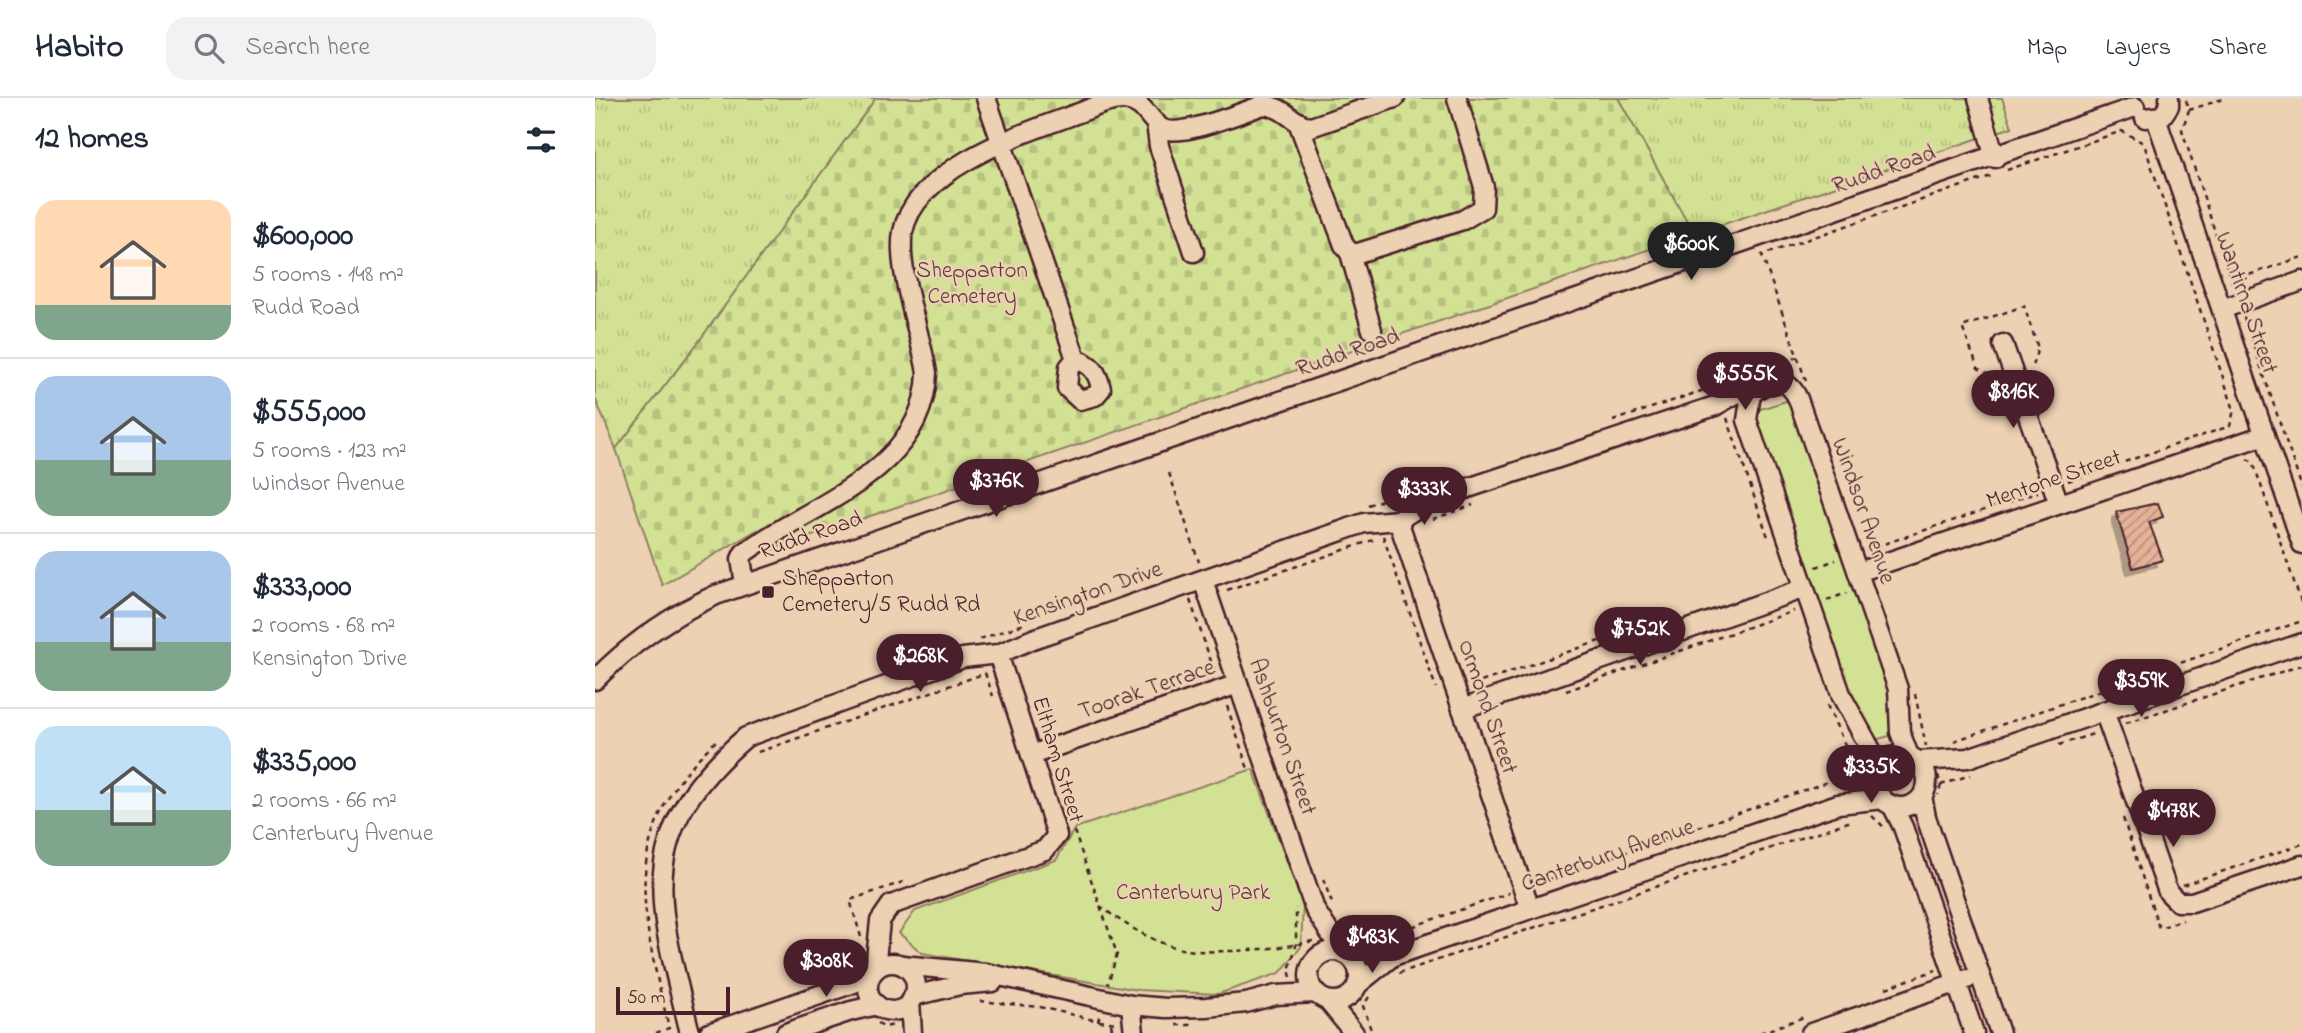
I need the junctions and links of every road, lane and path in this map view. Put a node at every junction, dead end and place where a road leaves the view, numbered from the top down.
1 (986, 98) edge
2 (1395, 98) edge
3 (1457, 98) edge
4 (1978, 98) edge
5 (2169, 98) edge
6 (2185, 98) edge
7 (2226, 98) edge
8 (1130, 100) edge
9 (2135, 103) edge
10 (1291, 110) edge
11 (2189, 110) junction
12 (2156, 118) junction
13 (1156, 122) junction
14 (2182, 130) junction
15 (2164, 137) junction
16 (1002, 142) junction
17 (2145, 145) junction
18 (1999, 168) junction
19 (1194, 252) dead end
20 (1350, 253) junction
21 (2302, 257) edge
22 (2231, 281) junction
23 (2302, 281) edge
24 (2231, 306) junction
25 (1372, 330) dead end
26 (2003, 344) dead end
27 (1076, 359) dead end
28 (1807, 383) dead end
29 (1761, 386) junction
30 (1715, 406) junction
31 (1747, 420) junction
32 (2229, 426) junction
33 (2265, 435) junction
34 (2236, 445) junction
35 (1169, 473) dead end
36 (2053, 486) junction
37 (2302, 488) edge
38 (2059, 504) junction
39 (1398, 520) junction
40 (2302, 544) edge
41 (1862, 566) junction
42 (1201, 572) junction
43 (1802, 580) junction
44 (745, 584) junction
45 (1189, 597) dead end
46 (2302, 605) edge
47 (1811, 606) junction
48 (2302, 621) edge
49 (1640, 627) dead end
50 (2302, 643) edge
51 (998, 654) junction
52 (595, 680) edge
53 (1472, 685) dead end
54 (1912, 685) dead end
55 (1230, 687) junction
56 (1561, 693) dead end
57 (1462, 709) junction
58 (2104, 711) junction
59 (1954, 741) dead end
60 (1873, 749) junction
61 (1031, 755) junction
62 (1878, 770) junction
63 (1924, 773) junction
64 (1252, 780) dead end
65 (1871, 793) junction
66 (1925, 816) junction
67 (1857, 819) dead end
68 (1072, 825) dead end
69 (1903, 827) junction
70 (2302, 844) edge
71 (2302, 865) edge
72 (1324, 879) dead end
73 (2182, 885) dead end
74 (1523, 888) junction
75 (1292, 896) dead end
76 (1100, 906) junction
77 (1324, 908) junction
78 (1530, 909) junction
79 (880, 933) junction
80 (1296, 947) junction
81 (1319, 950) junction
82 (1346, 955) junction
83 (1370, 956) junction
84 (898, 964) junction
85 (874, 971) junction
86 (1980, 975) junction
87 (1018, 982) junction
88 (1293, 983) junction
89 (1957, 983) junction
90 (1360, 991) junction
91 (1276, 995) junction
92 (1322, 997) junction
93 (912, 999) junction
94 (1104, 999) junction
95 (976, 1000) dead end
96 (1131, 1005) junction
97 (890, 1023) edge
98 (1111, 1024) dead end
99 (690, 1033) edge
100 (709, 1033) edge
101 (786, 1033) edge
102 (1114, 1033) edge
103 (1134, 1033) edge
104 (1355, 1033) edge
105 (1372, 1033) edge
106 (1811, 1033) edge
107 (1974, 1033) edge
108 (2000, 1033) edge

1 - 16 street
2 - 10 street
3 - 20 street
4 - 18 street
5 - 12 street
6 - 11 path
7 - 11 path
8 - 13 street
8 - 16 street
9 - 12 street, Rudd Road
9 - 18 street, Rudd Road
10 - 13 street
10 - 20 street
11 - 14 path
12 - 15 street, Wantirna Street
13 - 19 street
14 - 15 path
14 - 22 path
15 - 17 path
15 - 24 street, Wantirna Street
16 - 27 street
16 - 44 street
17 - 18 path
17 - 32 path
18 - 28 path
18 - 44 street, Rudd Road
20 - 25 street
21 - 22 path
22 - 24 path
23 - 24 street
24 - 33 street, Wantirna Street
24 - 37 path
26 - 36 street
29 - 30 street, Kensington Drive
29 - 31 street
29 - 41 street, Windsor Avenue
30 - 31 street
30 - 39 street, Kensington Drive
31 - 43 street
32 - 34 path
32 - 36 path
33 - 34 street, Mentone Street
33 - 40 street, Wantirna Street
34 - 38 street, Mentone Street
34 - 46 path
35 - 42 path
36 - 38 street
36 - 41 path
38 - 41 street, Mentone Street
39 - 42 street, Kensington Drive
39 - 57 street, Ormond Street
41 - 43 path
41 - 47 path
41 - 63 street, Windsor Avenue
42 - 51 street, Kensington Drive
42 - 55 street, Ashburton Street
43 - 47 street
43 - 57 street
44 - 52 street, Rudd Road
45 - 55 path
47 - 56 path
47 - 60 street
48 - 59 path
49 - 53 path
50 - 58 street
51 - 61 street, Eltham Street
51 - 99 street, Kensington Drive
54 - 63 path
55 - 61 street, Toorak Terrace
55 - 64 path
55 - 77 street, Ashburton Street
57 - 74 street, Ormond Street
58 - 63 street
58 - 71 street
60 - 62 street
60 - 65 path
61 - 79 street, Eltham Street
62 - 63 street
62 - 65 street
63 - 65 street, Canterbury Avenue
63 - 66 street, Windsor Avenue
63 - 66 path
65 - 69 street
65 - 69 path
65 - 74 path
65 - 78 street, Canterbury Avenue
66 - 86 street, Windsor Avenue
67 - 83 path
68 - 76 path
69 - 89 street
70 - 73 path
72 - 77 path
74 - 78 street, Ormond Street
74 - 83 path
75 - 80 path
76 - 80 path
76 - 94 path
77 - 81 street, Ashburton Street
78 - 83 street, Canterbury Avenue
79 - 84 street
79 - 85 street
80 - 81 path
80 - 88 path
81 - 82 street
81 - 83 path
81 - 88 street
81 - 92 street
82 - 83 street, Canterbury Avenue
82 - 90 street
83 - 90 street
84 - 85 street
84 - 87 street
84 - 93 street
85 - 97 street
85 - 100 street
86 - 89 street
86 - 108 street, Windsor Avenue
87 - 93 street
87 - 94 street
88 - 91 street
89 - 106 street
89 - 107 street
90 - 92 street
90 - 104 street
90 - 105 path
91 - 92 street
91 - 96 street
92 - 104 street
93 - 97 street
93 - 97 street
94 - 95 path
94 - 96 street
96 - 103 street
97 - 101 street
98 - 102 path

